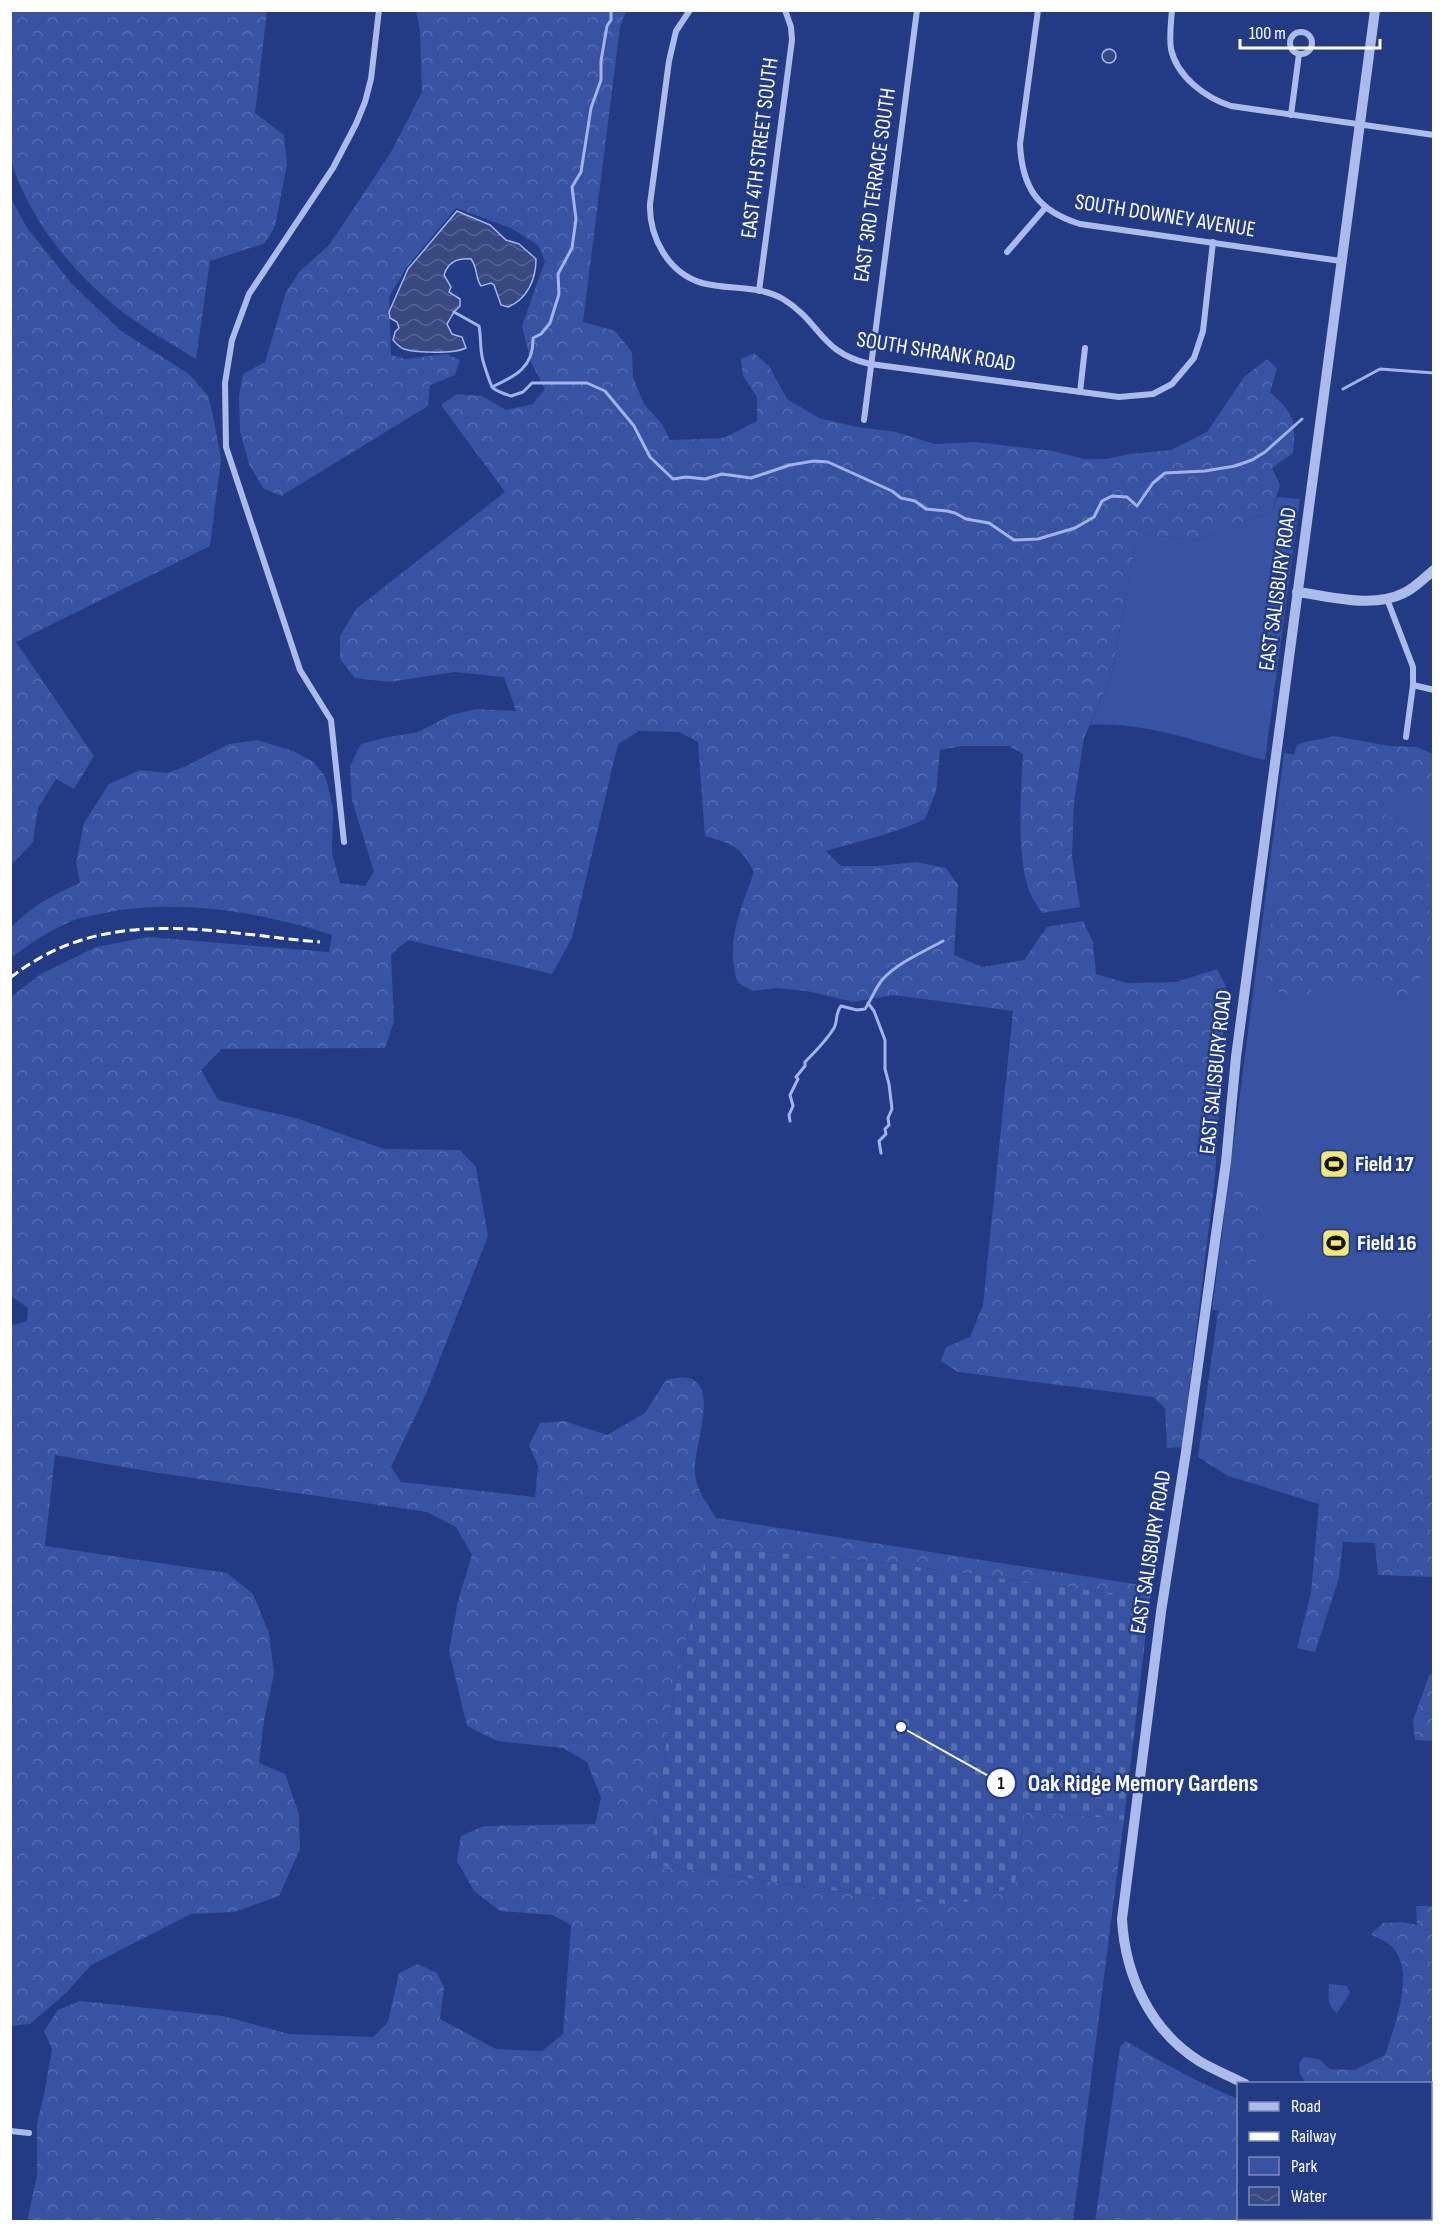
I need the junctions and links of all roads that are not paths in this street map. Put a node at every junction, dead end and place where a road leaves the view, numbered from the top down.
1 (379, 10) edge
2 (690, 10) edge
3 (785, 10) edge
4 (917, 10) edge
5 (1038, 10) edge
6 (1172, 10) edge
7 (1375, 10) edge
8 (1299, 54) dead end
9 (1291, 115) junction
10 (1359, 125) junction
11 (1434, 135) edge
12 (1046, 207) junction
13 (1214, 242) junction
14 (1007, 252) dead end
15 (1341, 261) junction
16 (759, 291) junction
17 (1085, 348) dead end
18 (870, 364) junction
19 (1080, 392) junction
20 (864, 420) dead end
21 (1434, 570) edge
22 (1297, 592) junction
23 (1387, 599) junction
24 (1413, 685) junction
25 (1434, 690) edge
26 (1406, 737) dead end
27 (344, 842) dead end
28 (1241, 2082) edge
29 (10, 2131) edge
30 (28, 2133) dead end

1 - 27 street
2 - 16 street, SOUTH SHRANK ROAD
3 - 16 street, EAST 4TH STREET SOUTH
4 - 18 street, EAST 3RD TERRACE SOUTH
5 - 12 street
6 - 9 street
7 - 10 street, EAST SALISBURY ROAD
8 - 9 street
9 - 10 street
10 - 11 street
10 - 15 street, EAST SALISBURY ROAD
12 - 13 street, SOUTH DOWNEY AVENUE
12 - 14 street, SOUTH DOWNEY AVENUE
13 - 15 street, SOUTH DOWNEY AVENUE
13 - 19 street, SOUTH SHRANK ROAD
15 - 22 street, EAST SALISBURY ROAD
16 - 18 street, SOUTH SHRANK ROAD
17 - 19 street
18 - 19 street, SOUTH SHRANK ROAD
18 - 20 street, EAST 3RD TERRACE SOUTH
21 - 23 street
22 - 23 street
22 - 28 street, EAST SALISBURY ROAD
23 - 24 street
24 - 25 street
24 - 26 street
29 - 30 street

